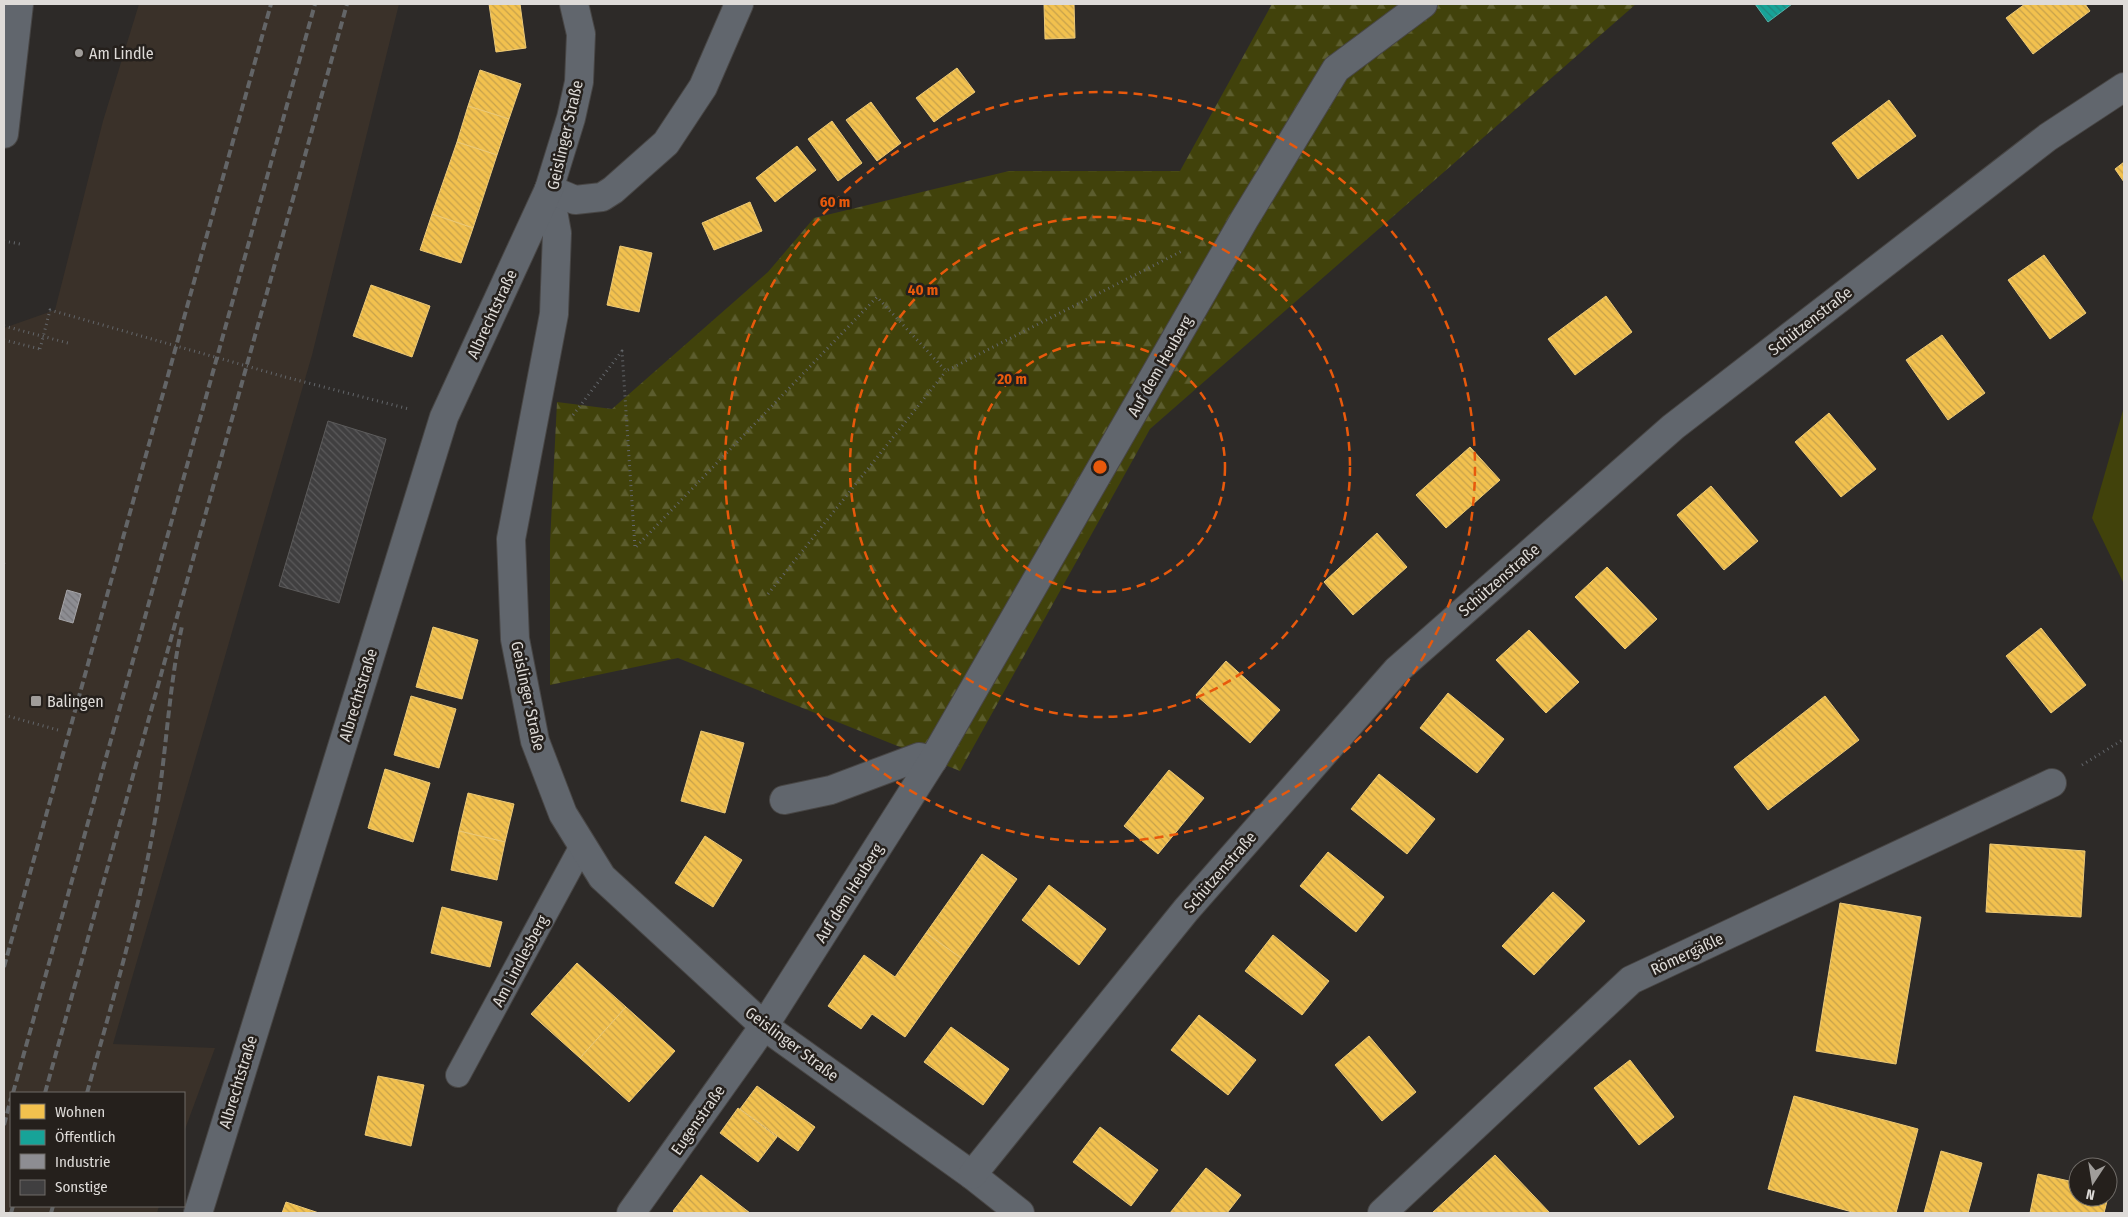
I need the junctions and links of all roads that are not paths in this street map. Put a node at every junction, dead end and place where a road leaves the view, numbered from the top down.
1 (19, 4) edge
2 (574, 4) edge
3 (739, 4) edge
4 (1423, 4) edge
5 (2124, 87) edge
6 (4, 134) edge
7 (549, 189) junction
8 (933, 760) junction
9 (2052, 783) road end
10 (784, 800) dead end
11 (582, 846) junction
12 (764, 1026) junction
13 (458, 1075) dead end
14 (972, 1176) junction
15 (198, 1213) edge
16 (631, 1213) edge
17 (1020, 1213) edge
18 (1382, 1213) edge

1 - 6 street
2 - 7 street, Geislinger Straße
3 - 7 street
4 - 8 street, Auf dem Heuberg
5 - 14 street, Schützenstraße
7 - 11 street, Geislinger Straße
7 - 15 street, Albrechtstraße
8 - 10 street
8 - 12 street, Auf dem Heuberg
9 - 18 street, Römergäßle
11 - 12 street, Geislinger Straße
11 - 13 lane, Am Lindlesberg
12 - 14 street, Geislinger Straße
12 - 16 street, Eugenstraße
14 - 17 street, Geislinger Straße

